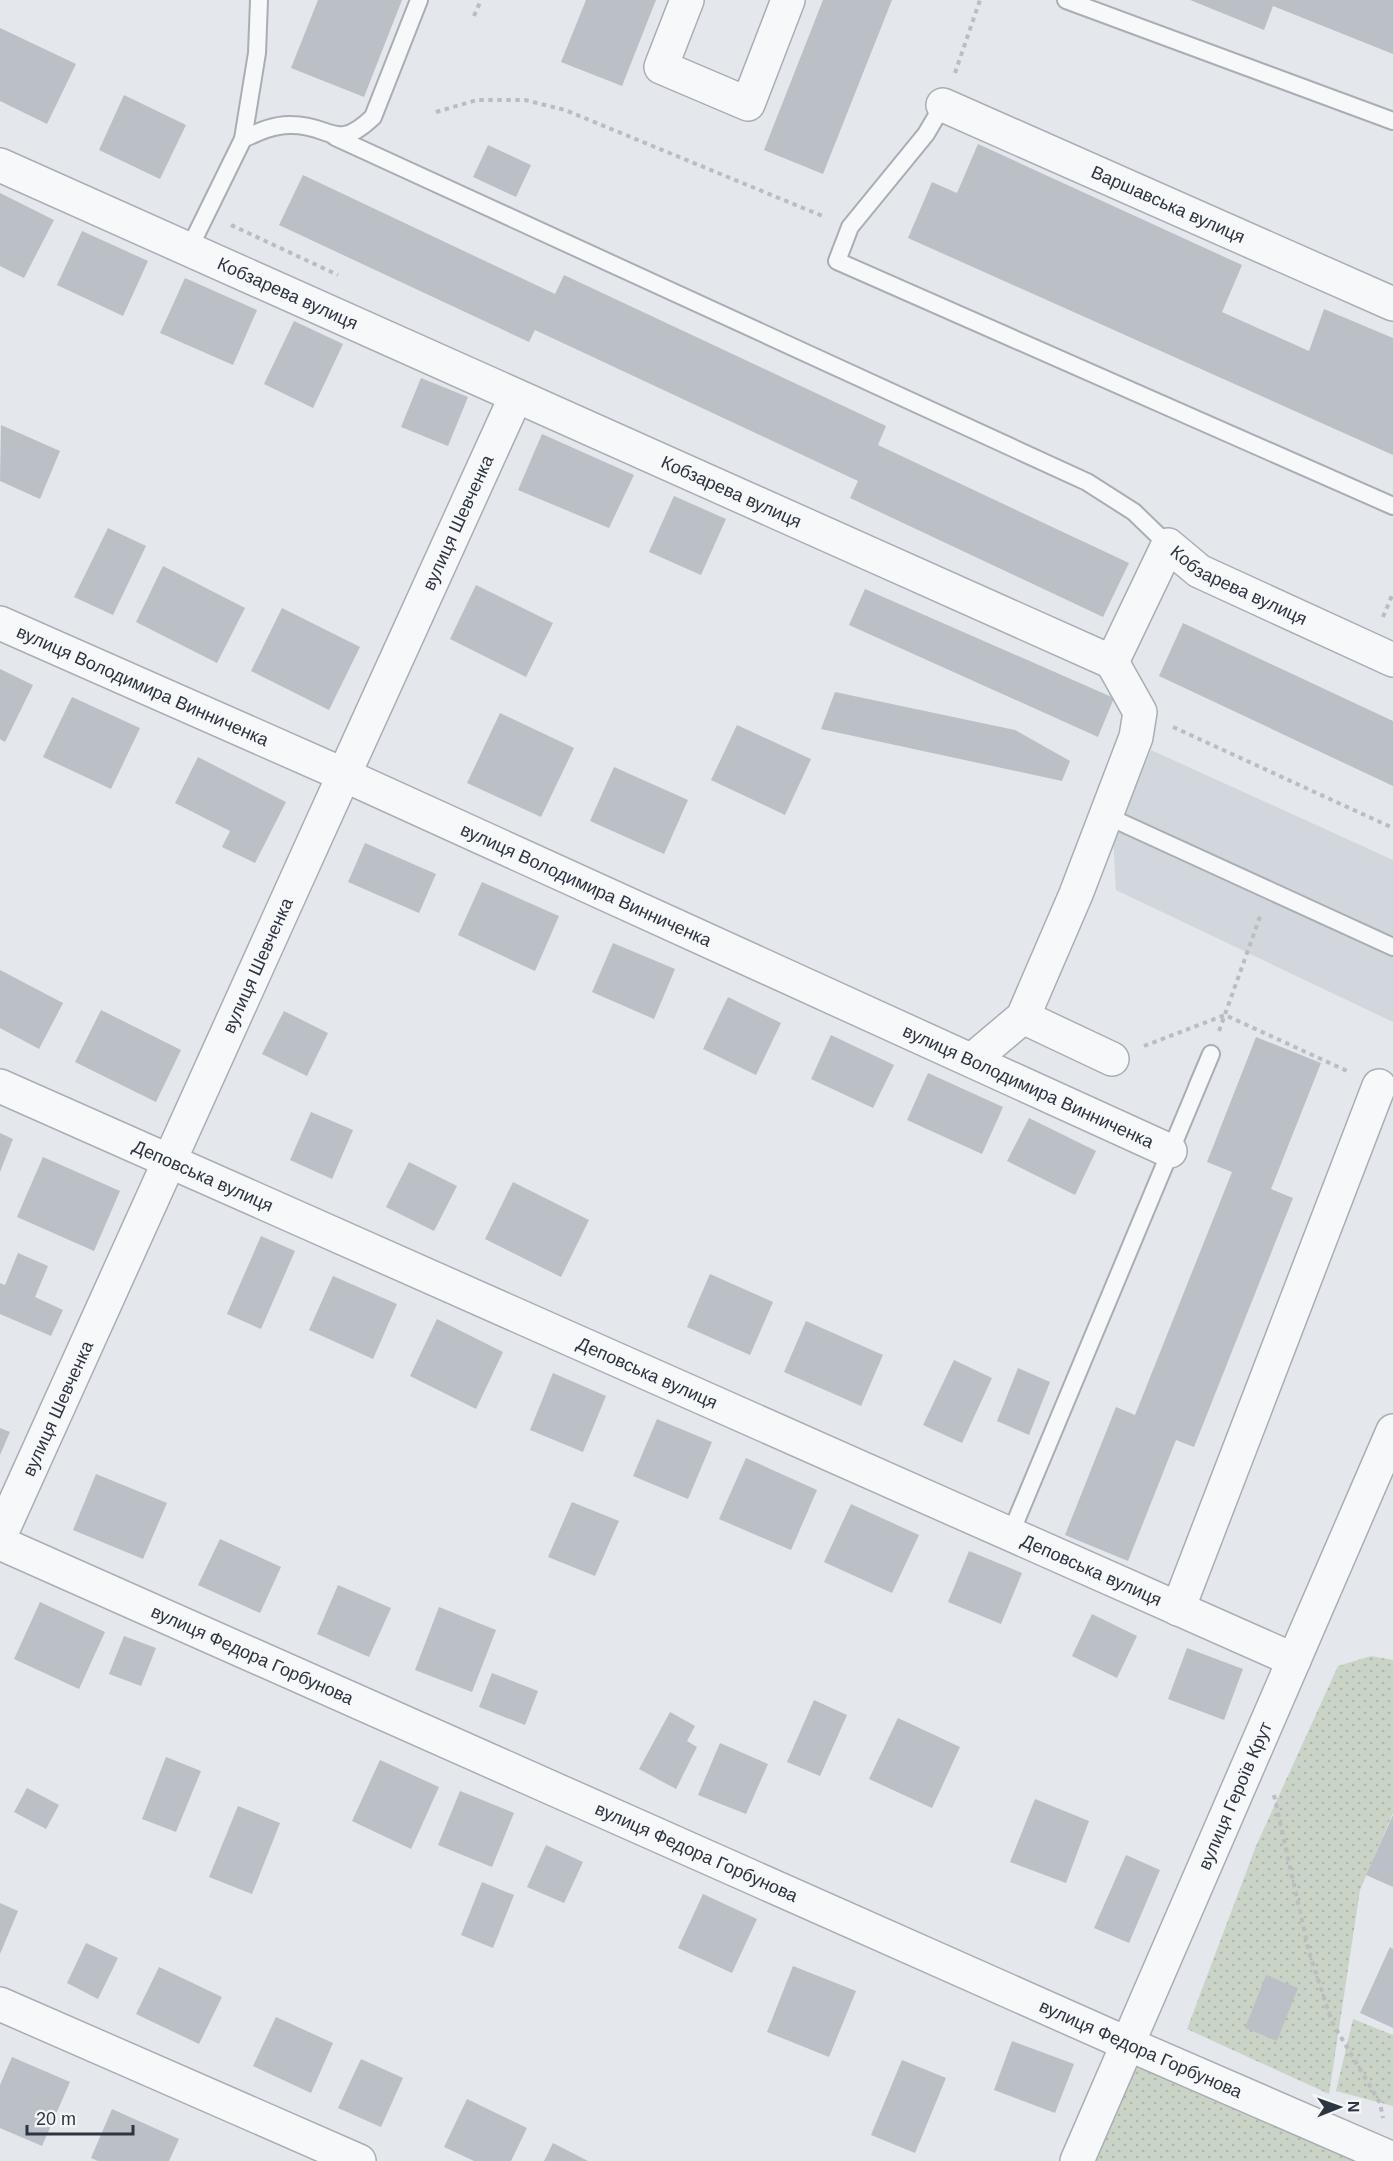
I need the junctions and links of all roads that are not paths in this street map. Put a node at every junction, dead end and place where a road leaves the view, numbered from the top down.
1 (260, 0) edge
2 (419, 0) edge
3 (687, 0) edge
4 (788, 0) edge
5 (1066, 0) edge
6 (944, 105) joint
7 (1393, 122) edge
8 (335, 138) junction
9 (243, 139) junction
10 (0, 165) edge
11 (189, 249) junction
12 (1393, 304) edge
13 (516, 396) junction
14 (1393, 506) edge
15 (1168, 544) junction
16 (0, 623) edge
17 (1393, 660) edge
18 (1113, 662) junction
19 (342, 774) junction
20 (1107, 816) junction
21 (1393, 947) edge
22 (1023, 1017) junction
23 (1112, 1059) road end
24 (972, 1060) junction
25 (0, 1086) edge
26 (1379, 1086) road end
27 (1197, 1087) dead end
28 (1170, 1152) junction
29 (170, 1164) junction
30 (1393, 1431) edge
31 (1010, 1535) junction
32 (0, 1536) edge
33 (0, 1543) edge
34 (1178, 1609) junction
35 (1294, 1660) junction
36 (0, 2004) edge
37 (1128, 2044) junction
38 (1391, 2158) edge
39 (359, 2161) edge
40 (1077, 2161) edge

1 - 9 lane
2 - 8 lane
3 - 4 street
5 - 7 lane
6 - 12 street, Варшавська вулиця
6 - 14 lane
8 - 9 lane
8 - 15 lane
9 - 11 lane
10 - 11 street, Кобзарева вулиця
11 - 13 street, Кобзарева вулиця
13 - 18 street, Кобзарева вулиця
13 - 19 street, вулиця Шевченка
15 - 17 street, Кобзарева вулиця
15 - 18 street, Кобзарева вулиця
16 - 19 street, вулиця Володимира Винниченка
18 - 20 street
19 - 24 street, вулиця Володимира Винниченка
19 - 29 street, вулиця Шевченка
20 - 21 lane
20 - 22 street
22 - 23 street
22 - 24 street
24 - 28 street, вулиця Володимира Винниченка
25 - 29 street, Деповська вулиця
26 - 34 street
27 - 28 lane
28 - 31 lane
29 - 31 street, Деповська вулиця
29 - 32 street, вулиця Шевченка
30 - 35 street, вулиця Героїв Крут
31 - 34 street, Деповська вулиця
33 - 37 street, вулиця Федора Горбунова
34 - 35 street, Деповська вулиця
35 - 37 street, вулиця Героїв Крут
36 - 39 street
37 - 38 street, вулиця Федора Горбунова
37 - 40 street, вулиця Героїв Крут

